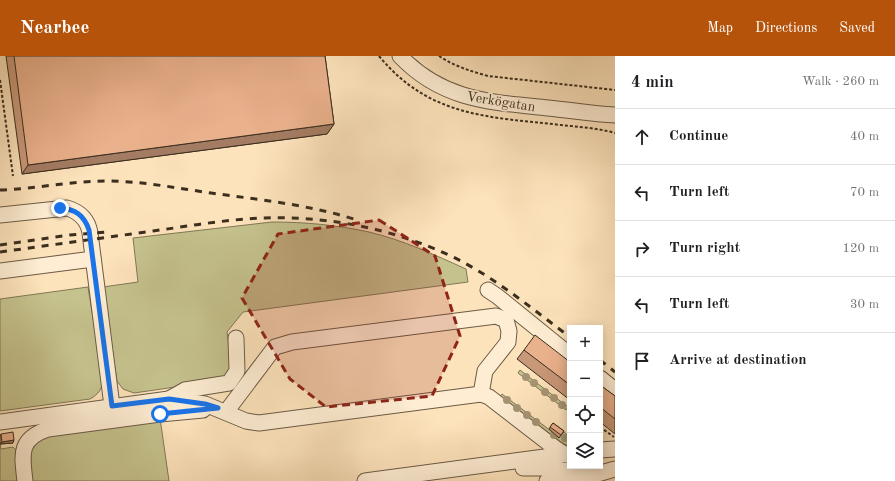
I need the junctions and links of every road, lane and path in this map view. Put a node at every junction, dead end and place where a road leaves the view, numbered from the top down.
1 (400, 56) edge
2 (439, 56) edge
3 (0, 80) edge
4 (615, 90) edge
5 (614, 115) edge
6 (13, 176) dead end
7 (0, 215) edge
8 (93, 258) junction
9 (0, 271) edge
10 (488, 290) dead end
11 (236, 338) dead end
12 (567, 353) edge
13 (603, 380) edge
14 (615, 390) edge
15 (481, 394) junction
16 (169, 399) junction
17 (112, 406) junction
18 (222, 410) junction
19 (0, 422) edge
20 (603, 429) edge
21 (615, 437) edge
22 (615, 449) edge
23 (603, 450) edge
24 (567, 453) edge
25 (567, 454) edge
26 (567, 468) edge
27 (615, 468) edge
28 (597, 469) edge
29 (603, 469) edge
30 (25, 481) edge
31 (365, 481) edge
32 (419, 481) edge
33 (547, 481) edge

1 - 5 street, Verkögatan
2 - 4 path
3 - 6 path
7 - 8 street
8 - 9 street
8 - 17 street
10 - 12 street
11 - 16 street
13 - 14 street
15 - 18 street
15 - 18 street
15 - 24 street
16 - 17 street
16 - 18 street
17 - 19 street
18 - 30 street
20 - 21 path
22 - 23 street
25 - 31 street
26 - 32 street
27 - 29 street
28 - 33 street

